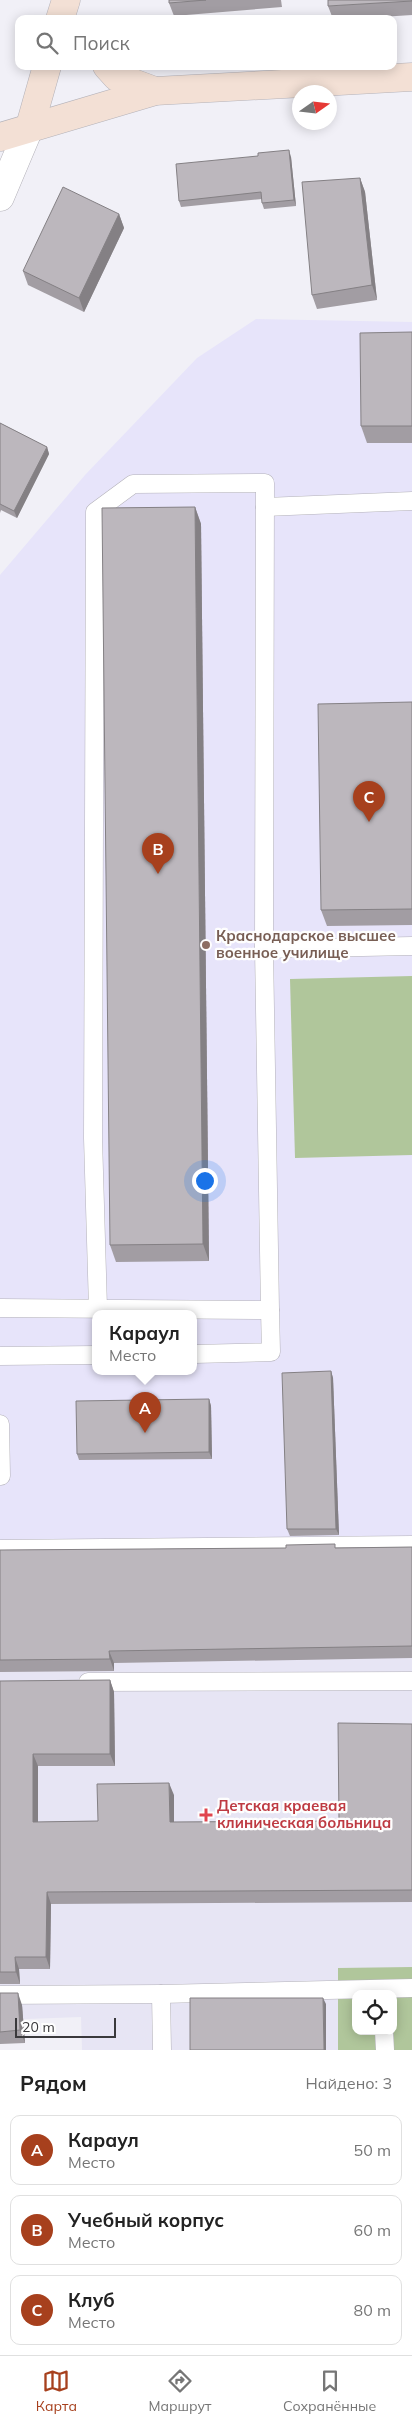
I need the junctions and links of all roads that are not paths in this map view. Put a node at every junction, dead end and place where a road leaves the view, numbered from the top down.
1 (66, 0) edge
2 (77, 0) edge
3 (61, 15) edge
4 (79, 15) edge
5 (46, 70) edge
6 (111, 70) edge
7 (412, 77) edge
8 (155, 91) junction
9 (30, 126) junction
10 (0, 137) edge
11 (0, 197) edge
12 (412, 501) edge
13 (265, 507) junction
14 (412, 946) edge
15 (264, 950) junction
16 (0, 1308) edge
17 (98, 1308) junction
18 (270, 1310) junction
19 (197, 1354) edge
20 (92, 1355) edge
21 (0, 1356) edge
22 (0, 1424) edge
23 (1, 1476) edge
24 (412, 1545) edge
25 (0, 1549) edge
26 (412, 1681) edge
27 (69, 1682) edge
28 (412, 1988) edge
29 (392, 1990) edge
30 (352, 1991) edge
31 (161, 1994) junction
32 (0, 1995) edge
33 (384, 2035) edge
34 (162, 2050) edge
35 (384, 2050) edge

1 - 3 main road
2 - 4 main road
5 - 9 main road
6 - 8 main road
7 - 8 main road
8 - 9 main road
9 - 10 main road
9 - 11 street
12 - 13 lane
13 - 15 lane
13 - 17 lane
14 - 15 lane
15 - 18 lane
16 - 17 lane
17 - 18 lane
18 - 19 lane
20 - 21 lane
22 - 23 lane
24 - 25 lane
26 - 27 lane
28 - 29 lane
30 - 31 lane
31 - 32 lane
31 - 34 lane
33 - 35 lane

